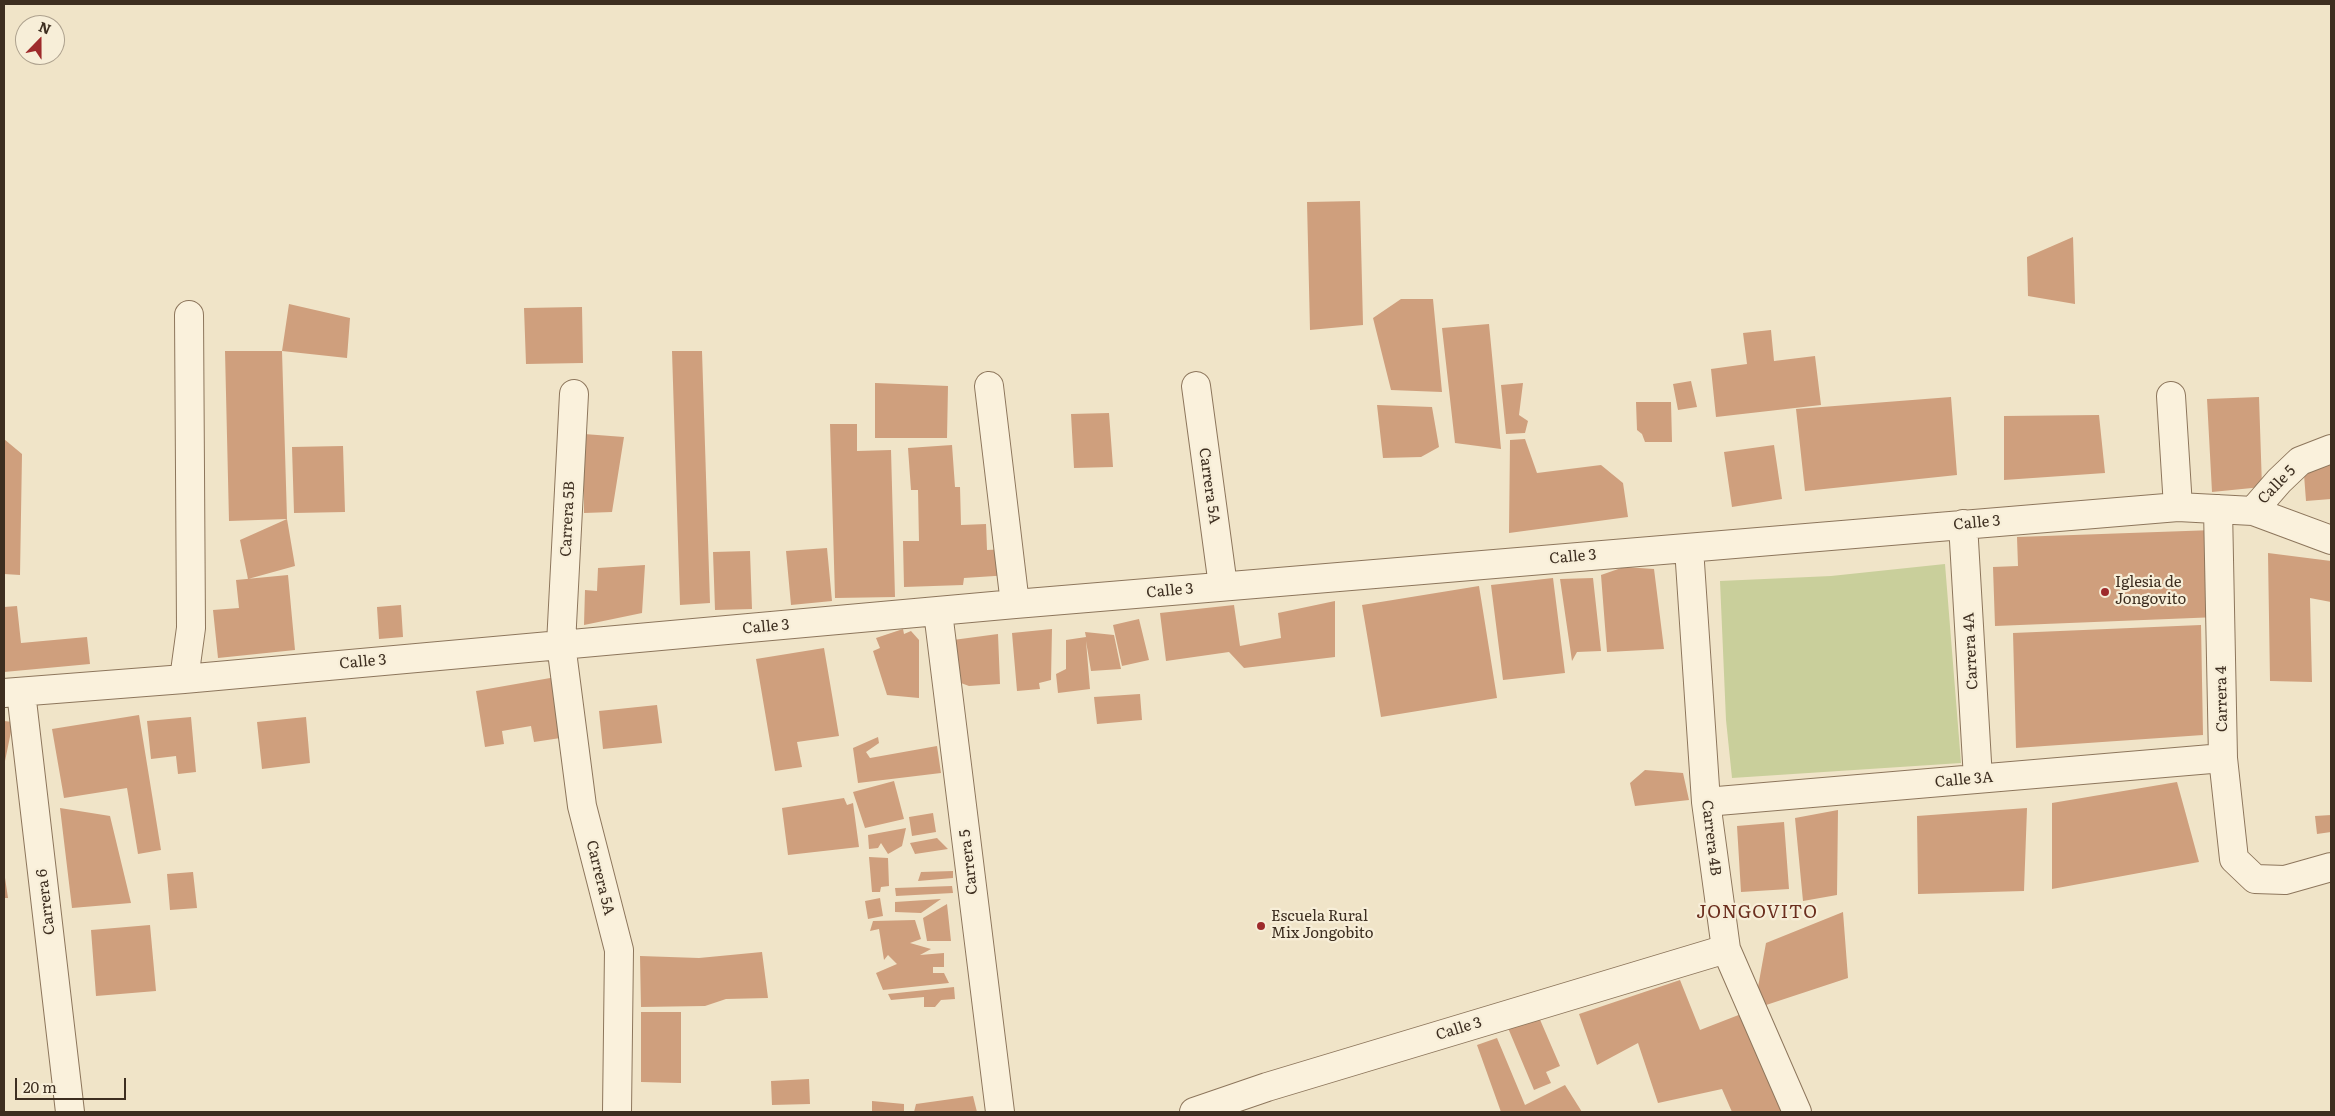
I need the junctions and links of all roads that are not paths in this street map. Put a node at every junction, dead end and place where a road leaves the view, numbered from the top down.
1 (189, 315) dead end
2 (989, 386) dead end
3 (1196, 386) dead end
4 (574, 394) dead end
5 (2171, 396) dead end
6 (2331, 449) edge
7 (2178, 507) junction
8 (2218, 509) junction
9 (2253, 511) junction
10 (1964, 524) junction
11 (2331, 540) edge
12 (1689, 548) junction
13 (1223, 586) junction
14 (1015, 604) junction
15 (938, 612) junction
16 (561, 644) junction
17 (184, 678) junction
18 (12, 692) edge
19 (2223, 758) junction
20 (1978, 779) junction
21 (1706, 802) junction
22 (2331, 866) edge
23 (1726, 949) junction
24 (70, 1112) edge
25 (617, 1112) edge
26 (1000, 1112) edge
27 (1194, 1112) edge
28 (1797, 1112) edge

1 - 17 street
2 - 14 street
3 - 13 street, Carrera 5A
4 - 16 street, Carrera 5B
5 - 7 street
6 - 9 street, Calle 5
7 - 8 street, Calle 3
7 - 10 street, Calle 3
8 - 9 street, Calle 3
8 - 19 street, Carrera 4
9 - 11 street, Calle 3
10 - 12 street, Calle 3
10 - 20 street, Carrera 4A
12 - 13 street, Calle 3
12 - 21 street, Carrera 4B
13 - 14 street, Calle 3
14 - 15 street, Calle 3
15 - 16 street, Calle 3
15 - 26 street, Carrera 5
16 - 17 street, Calle 3
16 - 25 street, Carrera 5A
17 - 18 street, Calle 3
18 - 24 street, Carrera 6
19 - 20 street, Calle 3A
19 - 22 street, Carrera 4
20 - 21 street, Calle 3A
21 - 23 street, Carrera 4B
23 - 27 street, Calle 3
23 - 28 street, Carrera 4B

